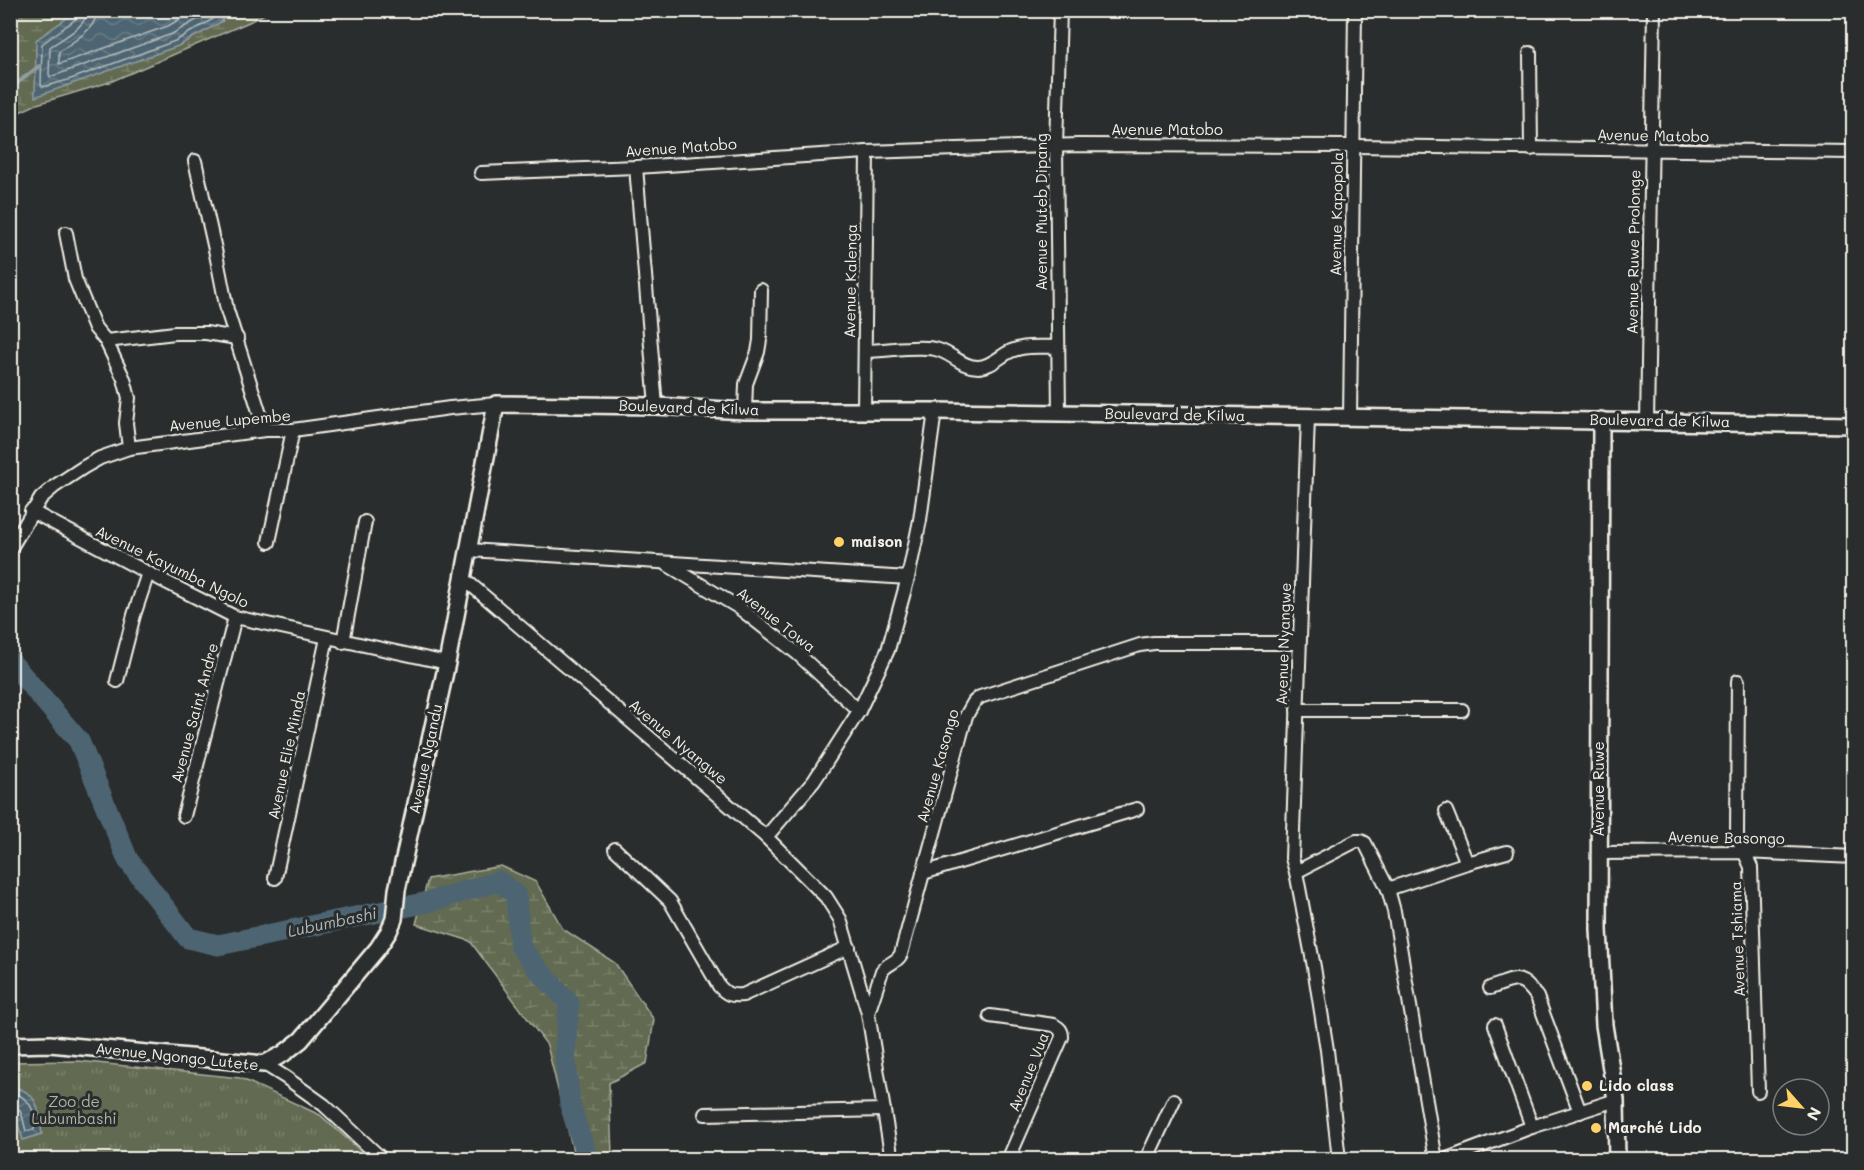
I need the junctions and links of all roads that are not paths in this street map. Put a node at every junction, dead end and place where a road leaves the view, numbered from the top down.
1 (1060, 10) edge
2 (1355, 10) edge
3 (1654, 10) edge
4 (1530, 53) dead end
5 (1056, 146) junction
6 (1353, 146) junction
7 (1531, 149) junction
8 (1651, 151) junction
9 (867, 152) junction
10 (1854, 152) edge
11 (195, 161) dead end
12 (636, 167) junction
13 (481, 173) dead end
14 (66, 233) dead end
15 (761, 290) dead end
16 (237, 338) junction
17 (106, 341) junction
18 (1058, 347) junction
19 (865, 351) junction
20 (496, 404) junction
21 (656, 406) junction
22 (746, 411) junction
23 (864, 411) junction
24 (935, 411) junction
25 (1059, 413) junction
26 (1308, 418) junction
27 (1350, 418) junction
28 (1601, 420) junction
29 (1647, 422) junction
30 (1854, 425) edge
31 (265, 430) junction
32 (293, 430) junction
33 (129, 448) junction
34 (31, 511) junction
35 (365, 522) dead end
36 (269, 542) dead end
37 (10, 549) edge
38 (469, 550) junction
39 (667, 564) junction
40 (148, 573) junction
41 (463, 578) junction
42 (908, 578) junction
43 (235, 617) junction
44 (327, 638) junction
45 (343, 642) junction
46 (1299, 643) junction
47 (447, 663) junction
48 (117, 681) dead end
49 (1738, 681) dead end
50 (1297, 710) junction
51 (1462, 710) dead end
52 (859, 711) junction
53 (1137, 809) dead end
54 (1446, 811) dead end
55 (184, 816) dead end
56 (766, 837) junction
57 (615, 849) dead end
58 (1507, 852) dead end
59 (1744, 852) junction
60 (1599, 853) junction
61 (1854, 857) edge
62 (1467, 863) junction
63 (1296, 872) junction
64 (923, 873) junction
65 (275, 878) dead end
66 (1388, 889) junction
67 (849, 947) junction
68 (1490, 988) dead end
69 (868, 1013) junction
70 (990, 1016) dead end
71 (1854, 1022) edge
72 (1495, 1024) dead end
73 (1854, 1027) edge
74 (10, 1045) edge
75 (264, 1064) junction
76 (1758, 1091) dead end
77 (1174, 1100) dead end
78 (1616, 1100) junction
79 (884, 1110) junction
80 (1580, 1112) junction
81 (705, 1114) dead end
82 (1532, 1127) junction
83 (1617, 1158) edge
84 (383, 1160) edge
85 (892, 1160) edge
86 (1008, 1160) edge
87 (1146, 1160) edge
88 (1338, 1160) edge
89 (1436, 1160) edge
90 (1444, 1160) edge

1 - 5 street, Avenue Muteb Dipang
2 - 6 street, Avenue Kapopola
3 - 8 street, Avenue Ruwe Prolonge
4 - 7 street
5 - 6 street, Avenue Matobo
5 - 9 street, Avenue Matobo
5 - 18 street, Avenue Muteb Dipang
6 - 7 street, Avenue Matobo
6 - 27 street, Avenue Kapopola
7 - 8 street, Avenue Matobo
8 - 10 street, Avenue Matobo
8 - 29 street, Avenue Ruwe Prolonge
9 - 12 street, Avenue Matobo
9 - 19 street, Avenue Kalenga
11 - 16 street
12 - 13 street, Avenue Matobo
12 - 21 street
14 - 17 street
15 - 22 street
16 - 17 street
16 - 31 street
17 - 33 street
18 - 19 street
18 - 25 street, Avenue Muteb Dipang
19 - 23 street, Avenue Kalenga
20 - 21 street, Boulevard de Kilwa
20 - 32 street, Avenue Lupembe
20 - 38 street, Avenue Ngandu
21 - 22 street, Boulevard de Kilwa
22 - 23 street, Boulevard de Kilwa
23 - 24 street, Boulevard de Kilwa
24 - 25 street, Boulevard de Kilwa
24 - 42 street
25 - 26 street, Boulevard de Kilwa
26 - 27 street, Boulevard de Kilwa
26 - 46 street, Avenue Nyangwe
27 - 28 street, Boulevard de Kilwa
28 - 29 street, Boulevard de Kilwa
28 - 60 street, Avenue Ruwe
29 - 30 street, Boulevard de Kilwa
31 - 32 street, Avenue Lupembe
31 - 33 street, Avenue Lupembe
32 - 36 street
33 - 34 street, Avenue Lupembe
34 - 37 street, Avenue Lupembe
34 - 40 street, Avenue Kayumba Ngolo
35 - 45 street
38 - 39 street, Avenue Towa
38 - 41 street, Avenue Ngandu
39 - 42 street, Avenue Towa
39 - 52 street, Avenue Towa
40 - 43 street, Avenue Kayumba Ngolo
40 - 48 street
41 - 47 street, Avenue Ngandu
41 - 56 street, Avenue Nyangwe
42 - 52 street
43 - 44 street, Avenue Kayumba Ngolo
43 - 55 street, Avenue Saint Andre
44 - 45 street, Avenue Kayumba Ngolo
44 - 65 street, Avenue Elie Minda
45 - 47 street, Avenue Kayumba Ngolo
46 - 50 street, Avenue Nyangwe
46 - 64 street, Avenue Kasongo
47 - 75 street, Avenue Ngandu
49 - 59 street, Avenue Tshiama
50 - 51 street
50 - 63 street, Avenue Nyangwe
52 - 56 street
53 - 64 street
54 - 62 street
56 - 67 street, Avenue Nyangwe
57 - 67 street
58 - 62 street
59 - 60 street, Avenue Basongo
59 - 61 street, Avenue Basongo
59 - 76 street, Avenue Tshiama
60 - 78 street, Avenue Ruwe
62 - 66 street
63 - 66 street
63 - 88 street, Avenue Nyangwe
64 - 69 street, Avenue Kasongo
66 - 89 street
67 - 69 street, Avenue Nyangwe
68 - 80 street
69 - 79 street, Avenue Nyangwe
70 - 86 street, Avenue Vua
71 - 73 street
72 - 82 street
74 - 75 street, Avenue Ngongo Lutete
75 - 84 street, Avenue Ngongo Lutete
77 - 87 street
78 - 80 street
78 - 83 street, Avenue Ruwe
79 - 81 street
79 - 85 street, Avenue Nyangwe
80 - 82 street
82 - 90 street

